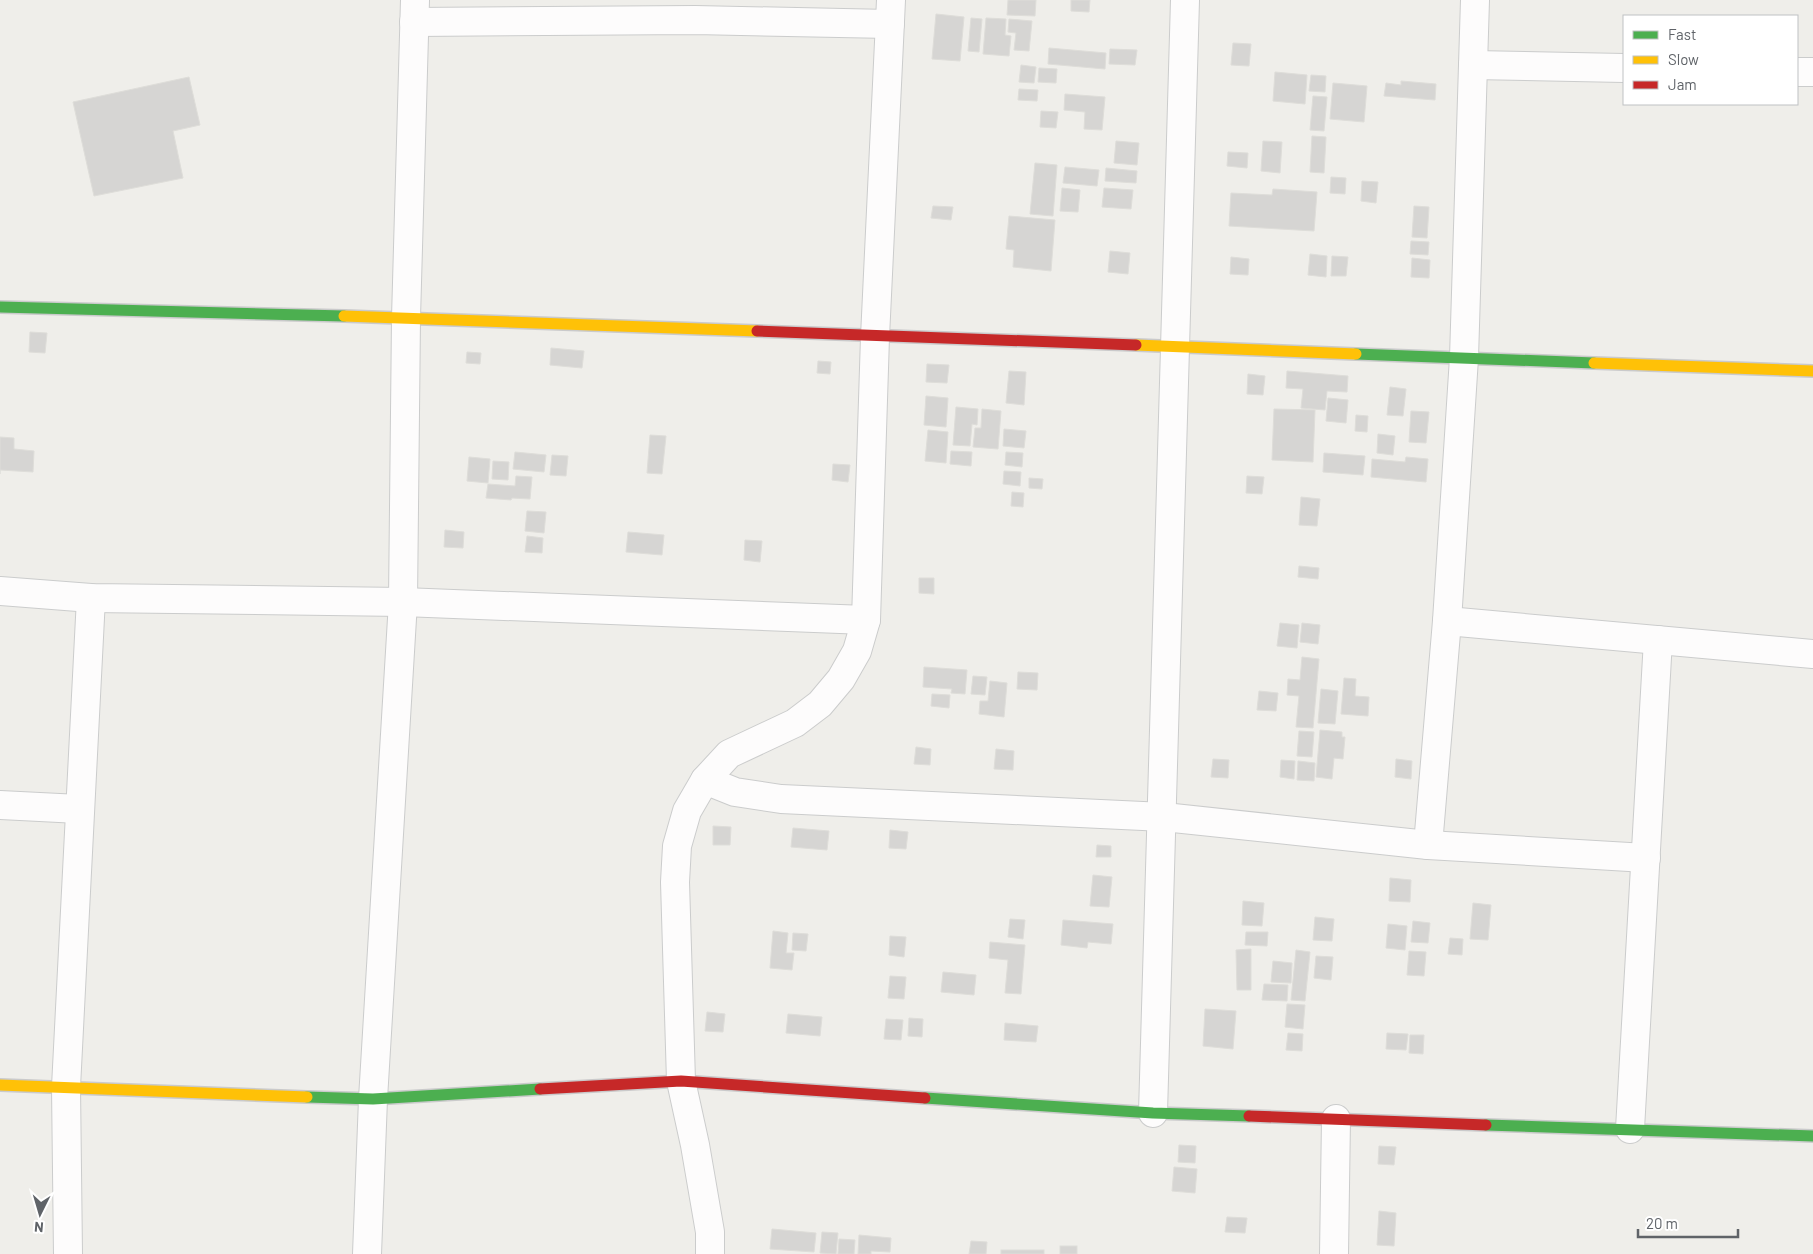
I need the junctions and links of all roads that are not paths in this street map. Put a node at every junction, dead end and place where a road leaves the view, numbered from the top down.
1 (1185, 0) edge
2 (1475, 0) edge
3 (696, 10) edge
4 (415, 11) edge
5 (890, 12) edge
6 (1473, 65) junction
7 (1623, 68) edge
8 (1798, 72) edge
9 (1813, 72) edge
10 (0, 307) edge
11 (406, 318) junction
12 (875, 337) junction
13 (1177, 348) junction
14 (1464, 358) junction
15 (1813, 371) edge
16 (0, 591) edge
17 (91, 598) junction
18 (403, 602) junction
19 (866, 620) junction
20 (1447, 621) junction
21 (1658, 640) junction
22 (1813, 654) edge
23 (705, 780) junction
24 (0, 805) edge
25 (79, 809) junction
26 (1164, 818) junction
27 (1428, 845) junction
28 (1646, 858) junction
29 (680, 1082) junction
30 (0, 1085) edge
31 (66, 1087) junction
32 (373, 1099) junction
33 (1153, 1113) junction
34 (1336, 1119) junction
35 (1630, 1130) junction
36 (1813, 1136) edge
37 (68, 1254) edge
38 (367, 1254) edge
39 (710, 1254) edge
40 (1334, 1254) edge

1 - 13 street
2 - 6 street
3 - 4 street
3 - 5 street
4 - 11 street
5 - 12 street
6 - 7 street
6 - 14 street
8 - 9 street
10 - 11 street
11 - 12 street
11 - 18 street
12 - 13 street
12 - 19 street
13 - 14 street
13 - 26 street
14 - 15 street
14 - 20 street
16 - 17 street
17 - 18 street
17 - 25 street
18 - 19 street
18 - 32 street
19 - 23 street
20 - 21 street
20 - 27 street
21 - 22 street
21 - 28 street
23 - 26 street
23 - 29 street
24 - 25 street
25 - 31 street
26 - 27 street
26 - 33 street
27 - 28 street
28 - 35 street
29 - 32 street
29 - 33 street
29 - 39 street
30 - 31 street
31 - 32 street
31 - 37 street
32 - 38 street
33 - 34 street
34 - 35 street
34 - 40 street
35 - 36 street

